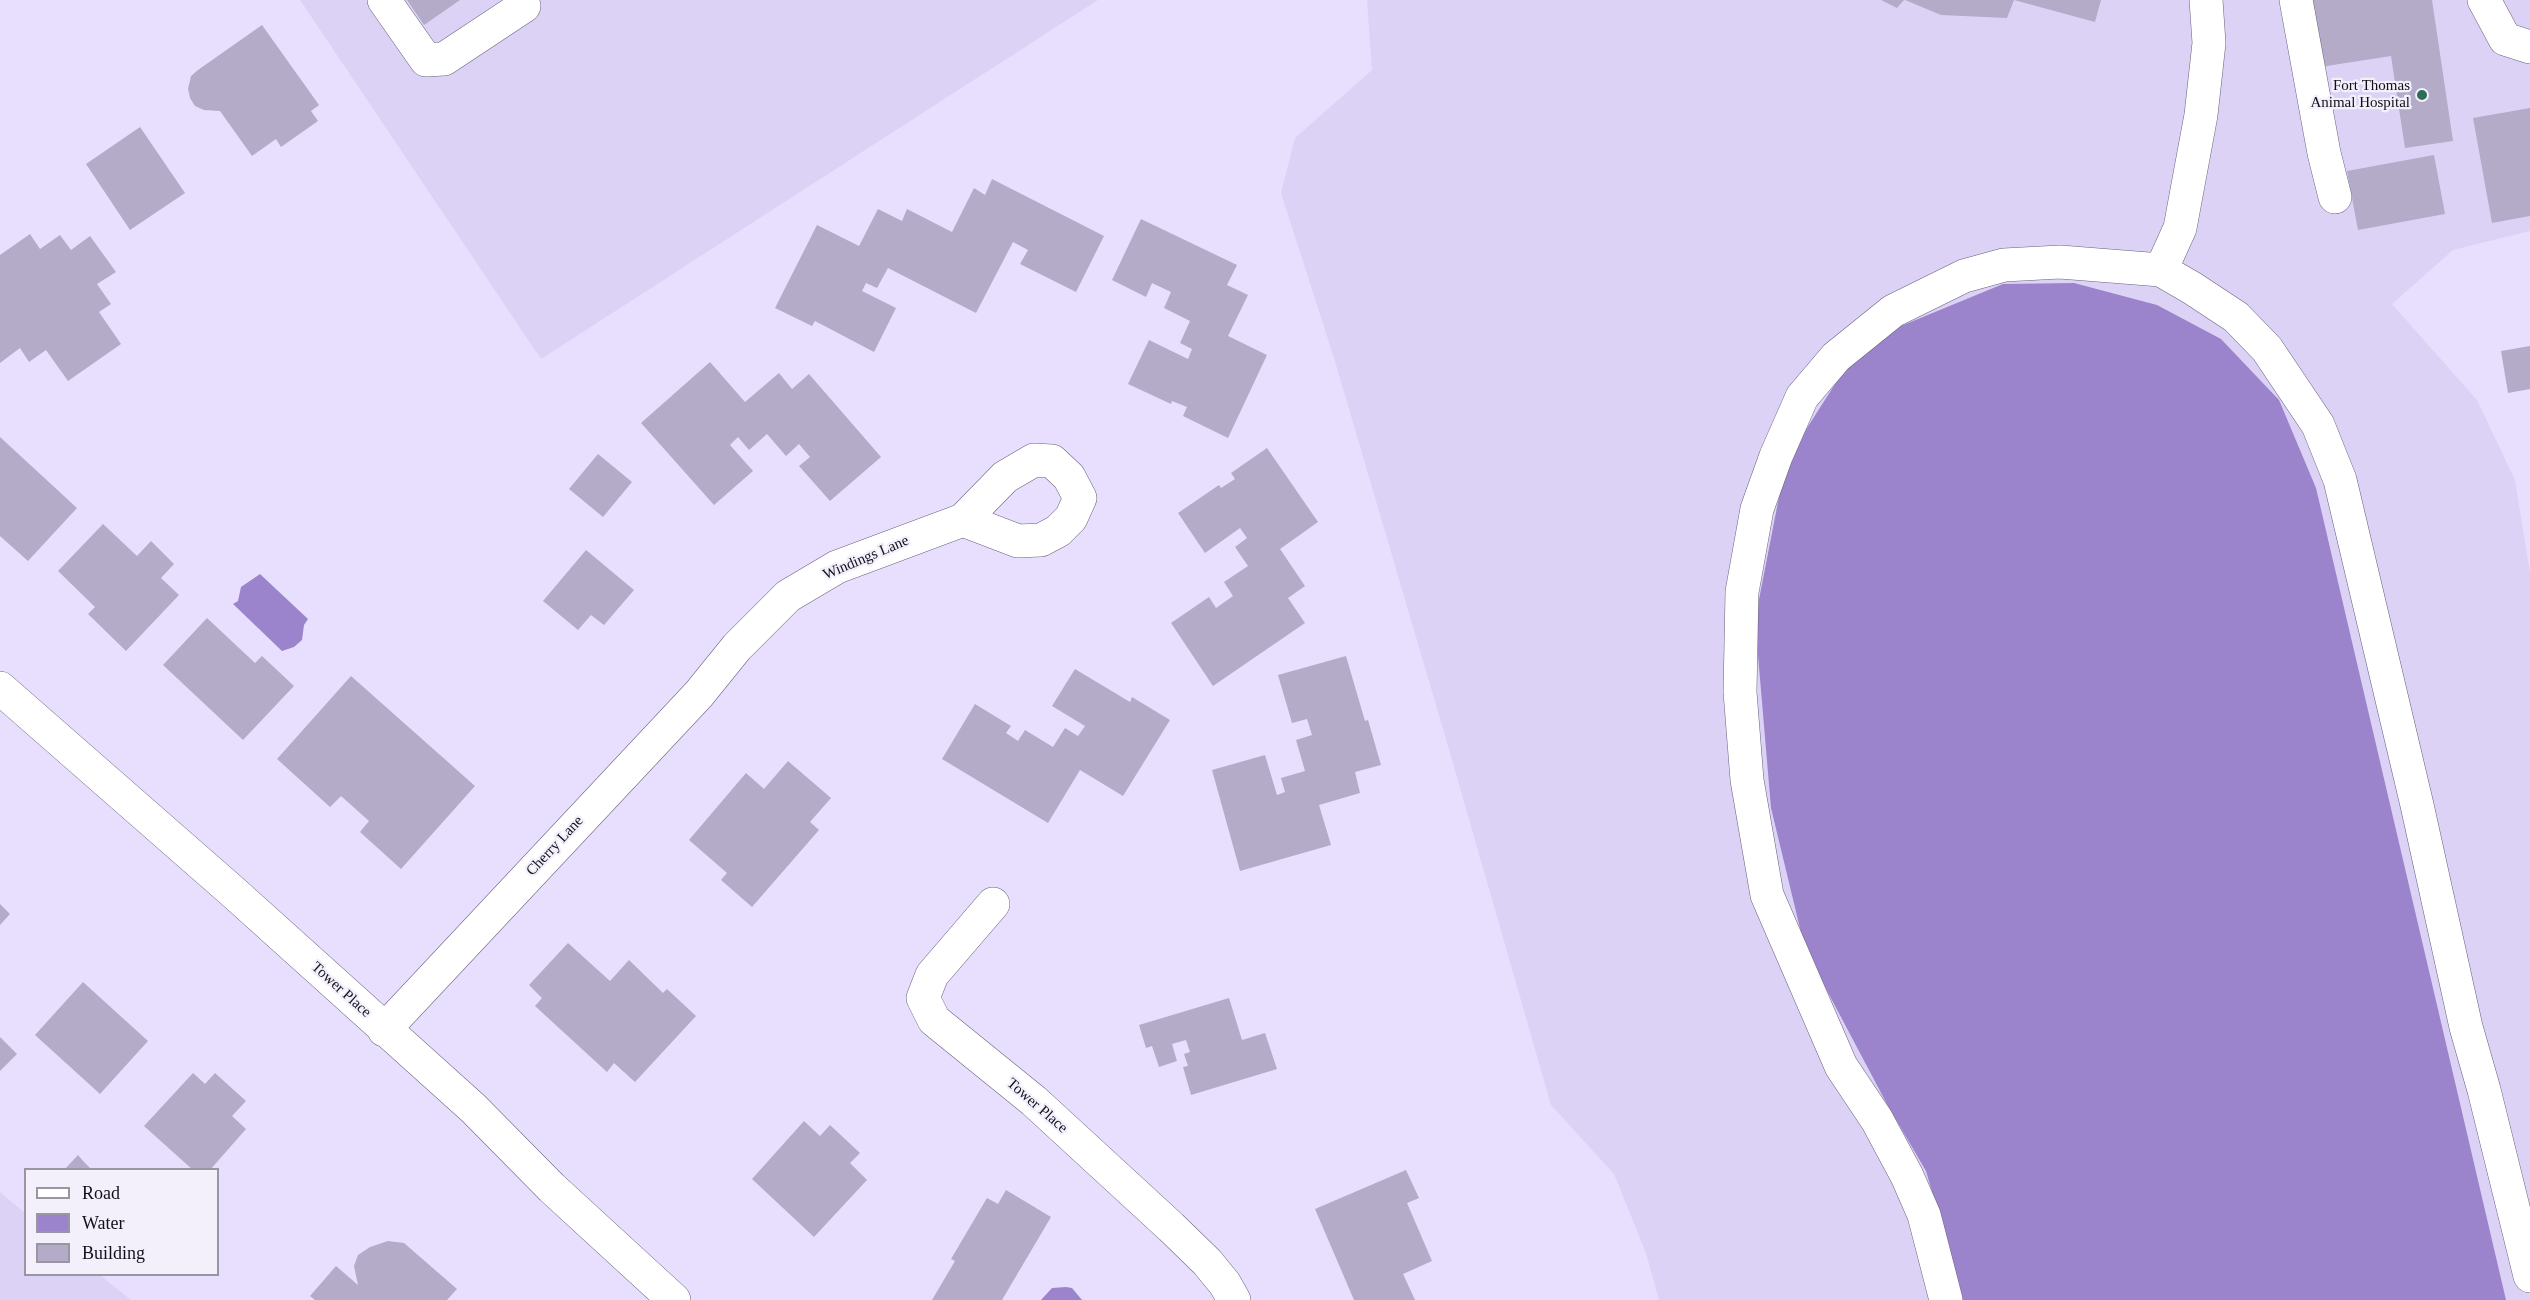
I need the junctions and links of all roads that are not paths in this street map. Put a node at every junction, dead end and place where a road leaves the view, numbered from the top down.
1 (384, 0) edge
2 (2206, 0) edge
3 (2296, 0) edge
4 (2484, 0) edge
5 (524, 6) dead end
6 (2530, 48) edge
7 (2335, 197) dead end
8 (2161, 270) junction
9 (963, 520) dead end
10 (725, 661) joint
11 (0, 688) edge
12 (993, 904) dead end
13 (384, 1030) junction
14 (2530, 1276) edge
15 (674, 1300) edge
16 (1234, 1300) edge
17 (1946, 1300) edge

1 - 5 street
2 - 8 street
3 - 7 street
4 - 6 street
8 - 14 street
8 - 17 street
9 - 10 street, Windings Lane
10 - 13 street, Cherry Lane
11 - 13 street, Tower Place
12 - 16 street, Tower Place
13 - 15 street, Tower Place

